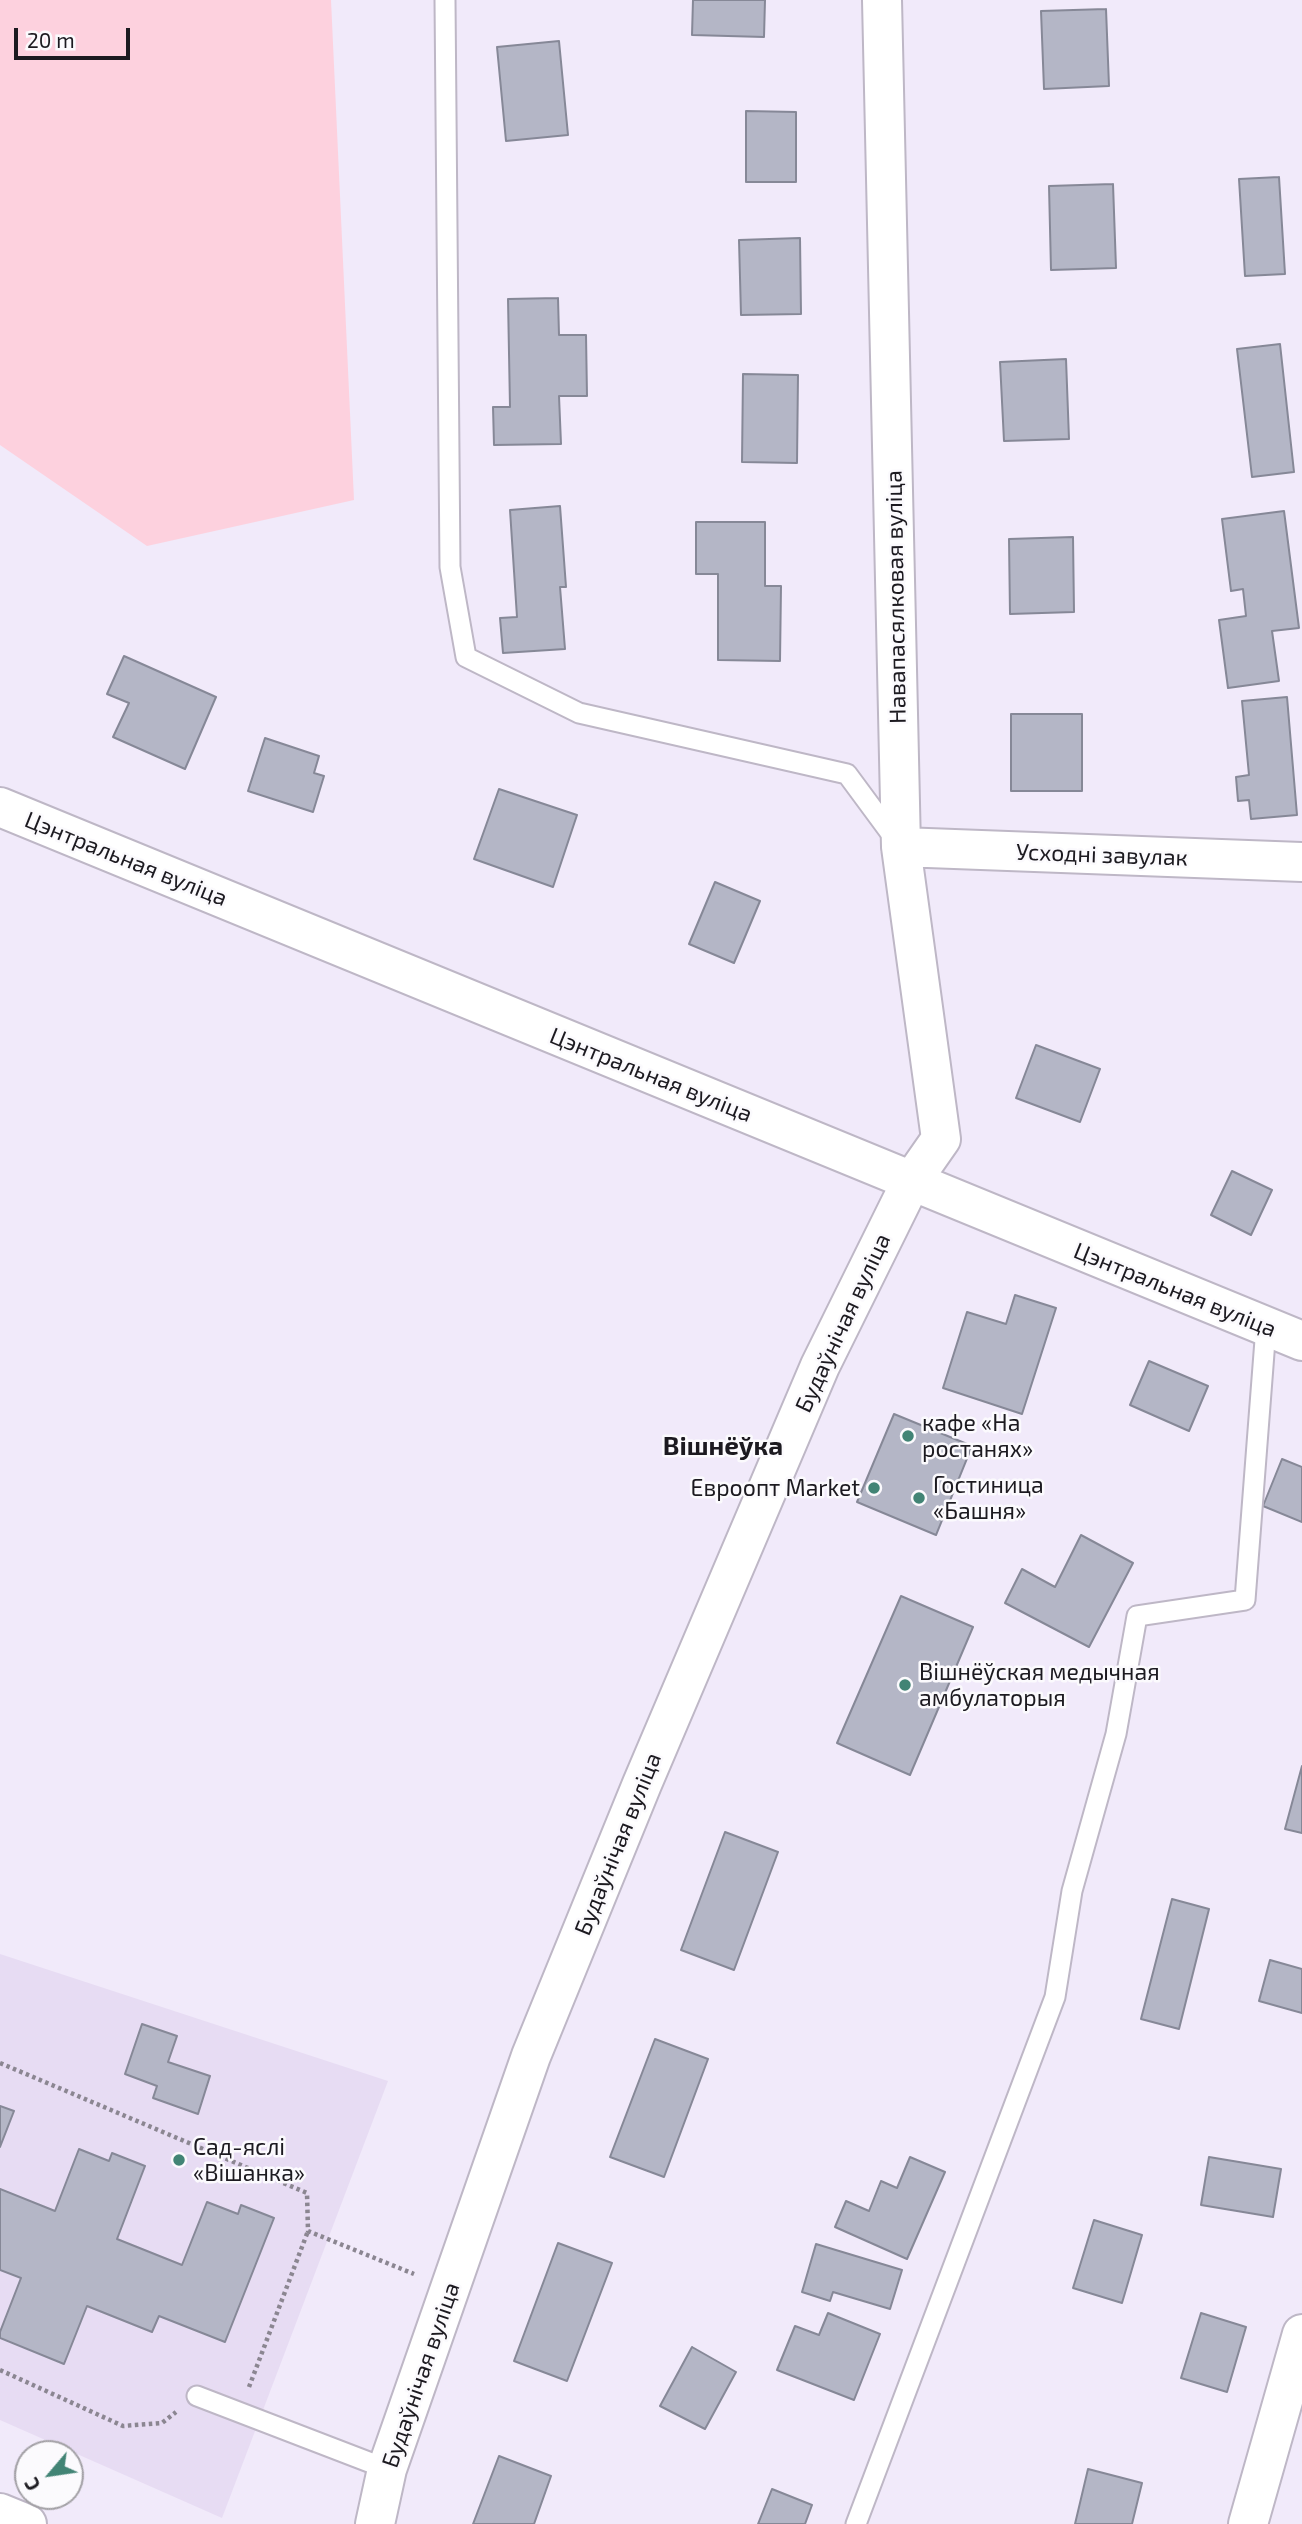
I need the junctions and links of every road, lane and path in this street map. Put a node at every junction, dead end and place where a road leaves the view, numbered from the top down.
1 (445, 0) edge
2 (882, 0) edge
3 (0, 807) edge
4 (901, 847) junction
5 (1302, 862) edge
6 (911, 1182) junction
7 (1266, 1327) junction
8 (1302, 1342) edge
9 (0, 2063) edge
10 (308, 2231) junction
11 (450, 2289) junction
12 (1302, 2334) edge
13 (0, 2371) edge
14 (197, 2396) joint
15 (239, 2413) junction
16 (387, 2469) junction
17 (0, 2513) edge
18 (27, 2524) edge
19 (375, 2524) edge
20 (856, 2524) edge
21 (1248, 2524) edge

1 - 4 lane
2 - 4 street, Навапасялковая вуліца
3 - 6 street, Цэнтральная вуліца
4 - 5 street, Усходні завулак
4 - 6 street, Навапасялковая вуліца
6 - 7 street, Цэнтральная вуліца
6 - 11 street, Будаўнічая вуліца
7 - 8 street, Цэнтральная вуліца
7 - 20 lane
9 - 10 path
10 - 11 path
10 - 15 path
11 - 16 street, Будаўнічая вуліца
12 - 21 street
13 - 14 path
14 - 15 lane
15 - 16 lane
16 - 19 street, Будаўнічая вуліца
17 - 18 street

